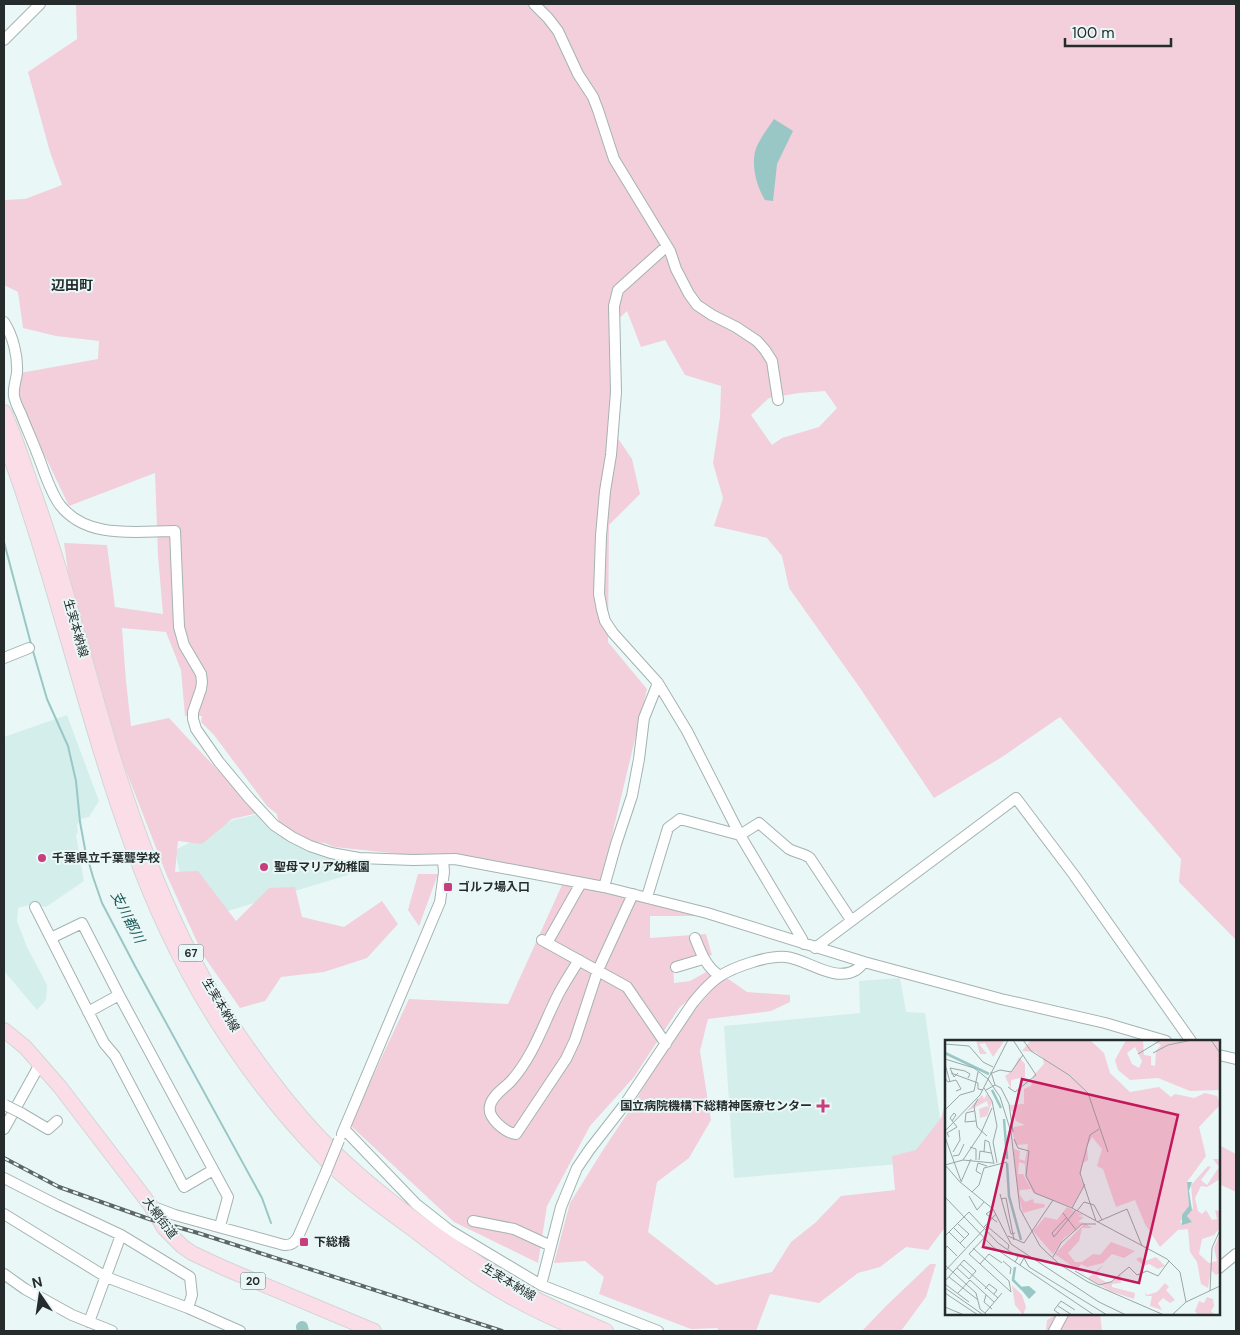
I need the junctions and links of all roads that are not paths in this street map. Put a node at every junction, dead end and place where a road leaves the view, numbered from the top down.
1 (40, 4) edge
2 (534, 4) edge
3 (4, 40) edge
4 (666, 246) junction
5 (4, 322) edge
6 (778, 400) dead end
7 (4, 412) edge
8 (4, 439) edge
9 (29, 648) dead end
10 (4, 658) edge
11 (658, 683) junction
12 (740, 835) junction
13 (443, 860) junction
14 (581, 883) junction
15 (604, 887) junction
16 (633, 894) junction
17 (647, 897) junction
18 (35, 907) dead end
19 (851, 920) junction
20 (51, 938) junction
21 (694, 938) dead end
22 (804, 944) junction
23 (815, 948) junction
24 (704, 958) junction
25 (579, 960) junction
26 (864, 962) junction
27 (676, 967) dead end
28 (598, 970) junction
29 (720, 976) junction
30 (119, 995) junction
31 (88, 1012) junction
32 (4, 1030) edge
33 (1163, 1040) edge
34 (1190, 1040) edge
35 (666, 1044) junction
36 (1220, 1055) edge
37 (1236, 1058) edge
38 (40, 1064) junction
39 (4, 1104) edge
40 (57, 1122) dead end
41 (4, 1129) edge
42 (344, 1129) junction
43 (213, 1170) junction
44 (4, 1178) edge
45 (151, 1206) junction
46 (4, 1214) edge
47 (473, 1221) dead end
48 (220, 1226) junction
49 (121, 1235) junction
50 (551, 1246) junction
51 (1236, 1254) edge
52 (1220, 1267) edge
53 (4, 1274) edge
54 (106, 1277) junction
55 (4, 1280) edge
56 (541, 1285) junction
57 (188, 1308) junction
58 (72, 1315) junction
59 (1062, 1315) edge
60 (89, 1322) junction
61 (112, 1331) edge
62 (240, 1331) edge
63 (374, 1331) edge
64 (582, 1331) edge
65 (606, 1331) edge
66 (658, 1331) edge
67 (1054, 1331) edge

1 - 3 street
2 - 4 street
4 - 6 street
4 - 11 street
5 - 13 street
7 - 65 main road, 生実本納線 / 67
8 - 64 main road, 生実本納線 / 67
9 - 10 street
11 - 12 street
11 - 15 street
12 - 17 street
12 - 19 street
12 - 22 street
13 - 14 street
13 - 42 street
14 - 15 street
14 - 25 street
15 - 16 street
16 - 17 street
16 - 28 street
17 - 22 street
18 - 20 street
19 - 23 street
19 - 34 street
20 - 30 street
20 - 31 street
21 - 24 street
22 - 23 street
23 - 26 street
24 - 27 street
24 - 29 street
25 - 28 street
25 - 28 street
26 - 29 street
26 - 33 street
28 - 35 street
29 - 35 street
30 - 31 street
30 - 43 street
31 - 43 street
32 - 38 main road, 大網街道 / 20
35 - 50 street
36 - 37 street
38 - 41 street
38 - 45 main road, 大網街道 / 20
39 - 40 street, bridge
42 - 48 street, bridge
42 - 56 street
43 - 48 street
44 - 49 street
45 - 48 street
45 - 63 main road, 大網街道 / 20
46 - 54 street
47 - 50 street
49 - 54 street
49 - 57 street
50 - 56 street
51 - 52 street
53 - 58 street
54 - 57 street
54 - 60 street
55 - 58 street
56 - 66 street
57 - 62 street
58 - 60 street
59 - 67 street
60 - 61 street

